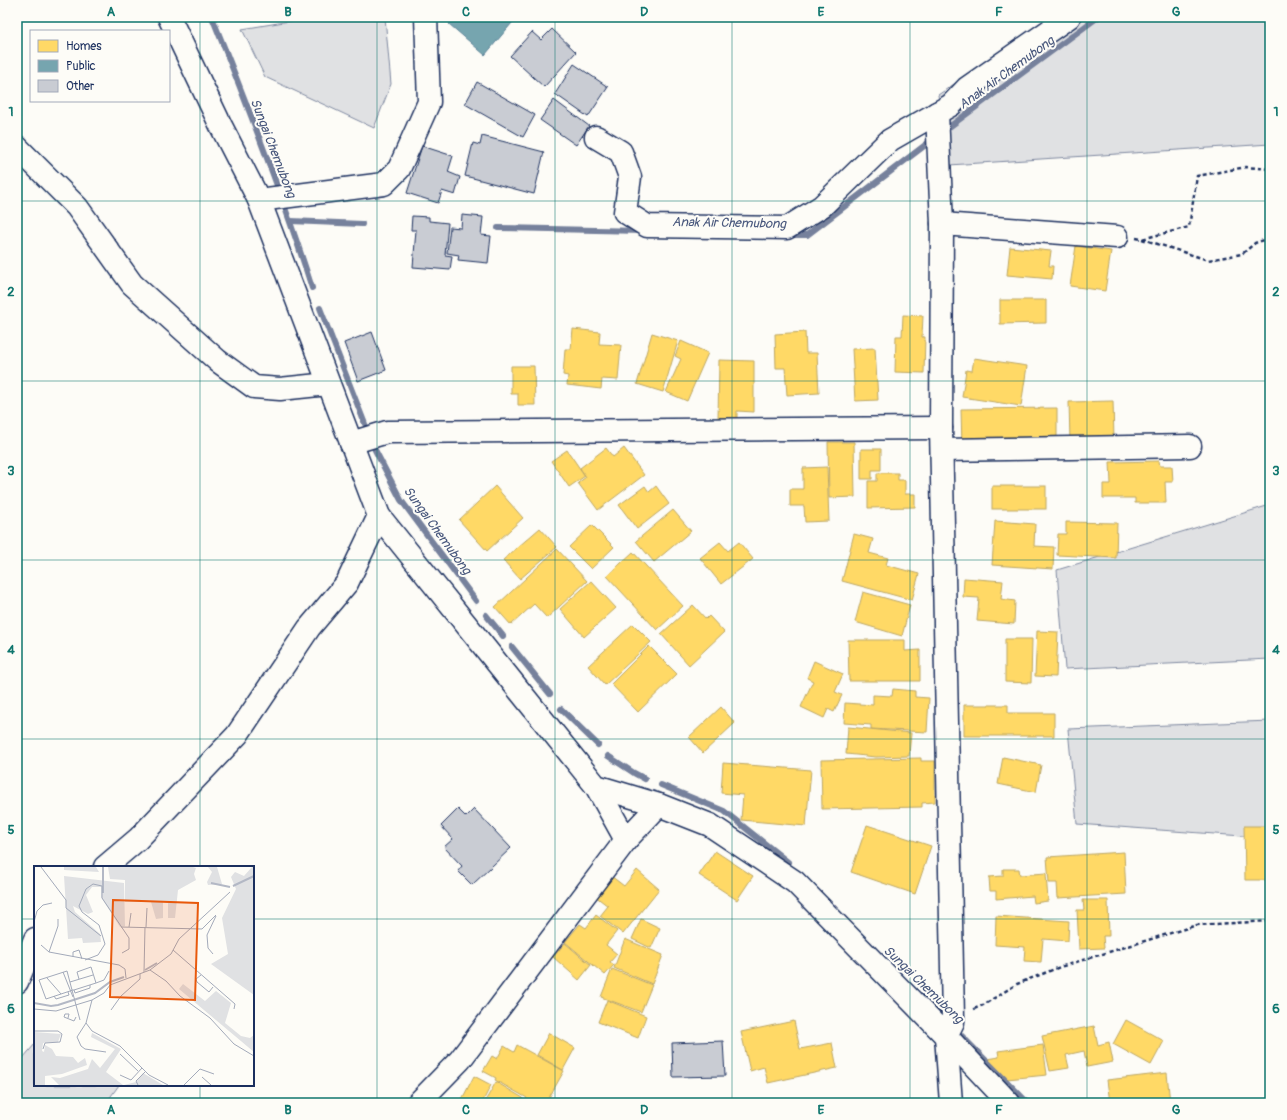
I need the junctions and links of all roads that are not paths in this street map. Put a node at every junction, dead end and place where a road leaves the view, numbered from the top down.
1 (169, 17) edge
2 (426, 17) edge
3 (1069, 17) edge
4 (937, 113) junction
5 (596, 137) dead end
6 (17, 147) edge
7 (262, 199) junction
8 (942, 224) junction
9 (1117, 237) road end
10 (328, 384) junction
11 (941, 428) junction
12 (351, 443) junction
13 (1190, 446) dead end
14 (942, 450) junction
15 (379, 516) junction
16 (596, 786) junction
17 (659, 805) junction
18 (626, 840) junction
19 (106, 866) edge
20 (34, 941) edge
21 (17, 982) edge
22 (950, 1027) junction
23 (418, 1103) edge
24 (951, 1103) edge
25 (1009, 1103) edge

1 - 7 street
2 - 7 street
3 - 4 street
4 - 5 street
4 - 8 street
6 - 10 street
7 - 10 street
8 - 9 street
8 - 11 street
10 - 12 street
11 - 12 street
11 - 14 street
12 - 15 street
13 - 14 street
14 - 22 street
15 - 16 street
15 - 19 street
16 - 17 street
16 - 18 street
17 - 18 street
17 - 22 street
18 - 23 street
20 - 21 street
22 - 24 street
22 - 25 street

